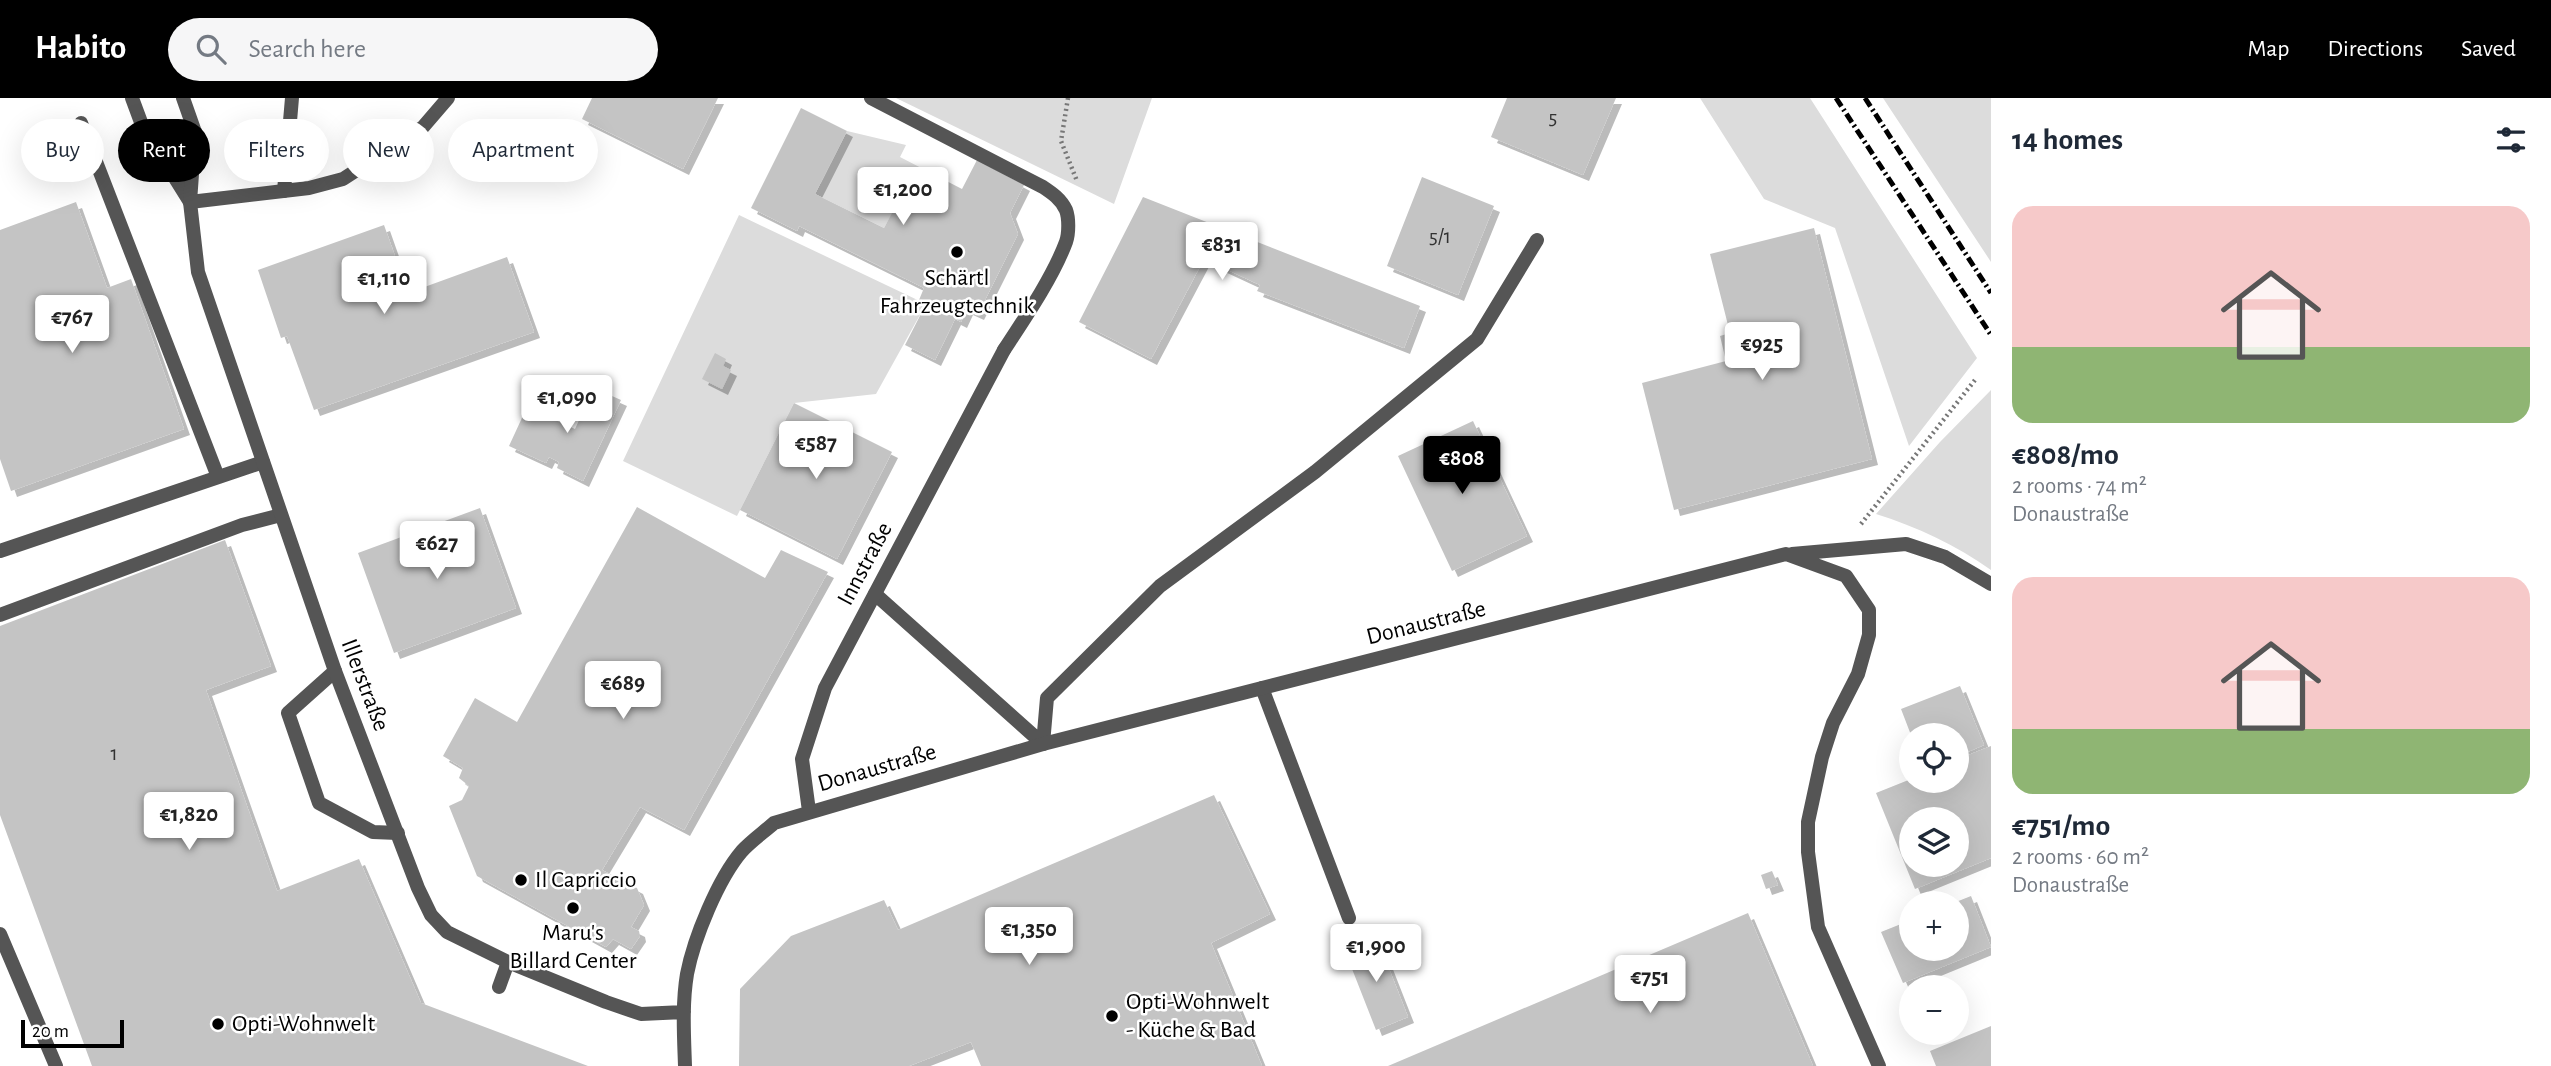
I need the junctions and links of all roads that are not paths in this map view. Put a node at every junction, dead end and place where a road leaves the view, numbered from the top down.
1 (132, 98) edge
2 (183, 98) edge
3 (292, 98) edge
4 (448, 98) edge
5 (872, 98) edge
6 (104, 182) edge
7 (284, 191) junction
8 (190, 202) junction
9 (1537, 240) dead end
10 (263, 462) junction
11 (218, 477) junction
12 (281, 515) junction
13 (0, 551) edge
14 (1786, 554) junction
15 (1991, 584) edge
16 (875, 594) junction
17 (0, 615) edge
18 (334, 671) junction
19 (1262, 688) junction
20 (1043, 744) junction
21 (810, 811) junction
22 (398, 833) junction
23 (1349, 918) dead end
24 (0, 934) edge
25 (508, 962) junction
26 (499, 987) dead end
27 (684, 1012) junction
28 (56, 1066) edge
29 (685, 1066) edge
30 (1879, 1066) edge

1 - 8 street
2 - 8 street, Illerstraße
3 - 7 street
4 - 7 street
5 - 16 street, Innstraße
6 - 11 street
7 - 8 street
8 - 10 street, Illerstraße
9 - 20 street
10 - 11 street
10 - 12 street, Illerstraße
11 - 13 street
12 - 17 street
12 - 18 street, Illerstraße
14 - 15 street, Donaustraße
14 - 19 street, Donaustraße
14 - 30 street
16 - 20 street
16 - 21 street, Innstraße
18 - 22 street, Illerstraße
18 - 22 street
19 - 20 street, Donaustraße
19 - 23 street
20 - 21 street, Donaustraße
21 - 27 street, Donaustraße
22 - 25 street, Illerstraße
24 - 28 street
25 - 26 street
25 - 27 street, Illerstraße
27 - 29 street, Donaustraße

